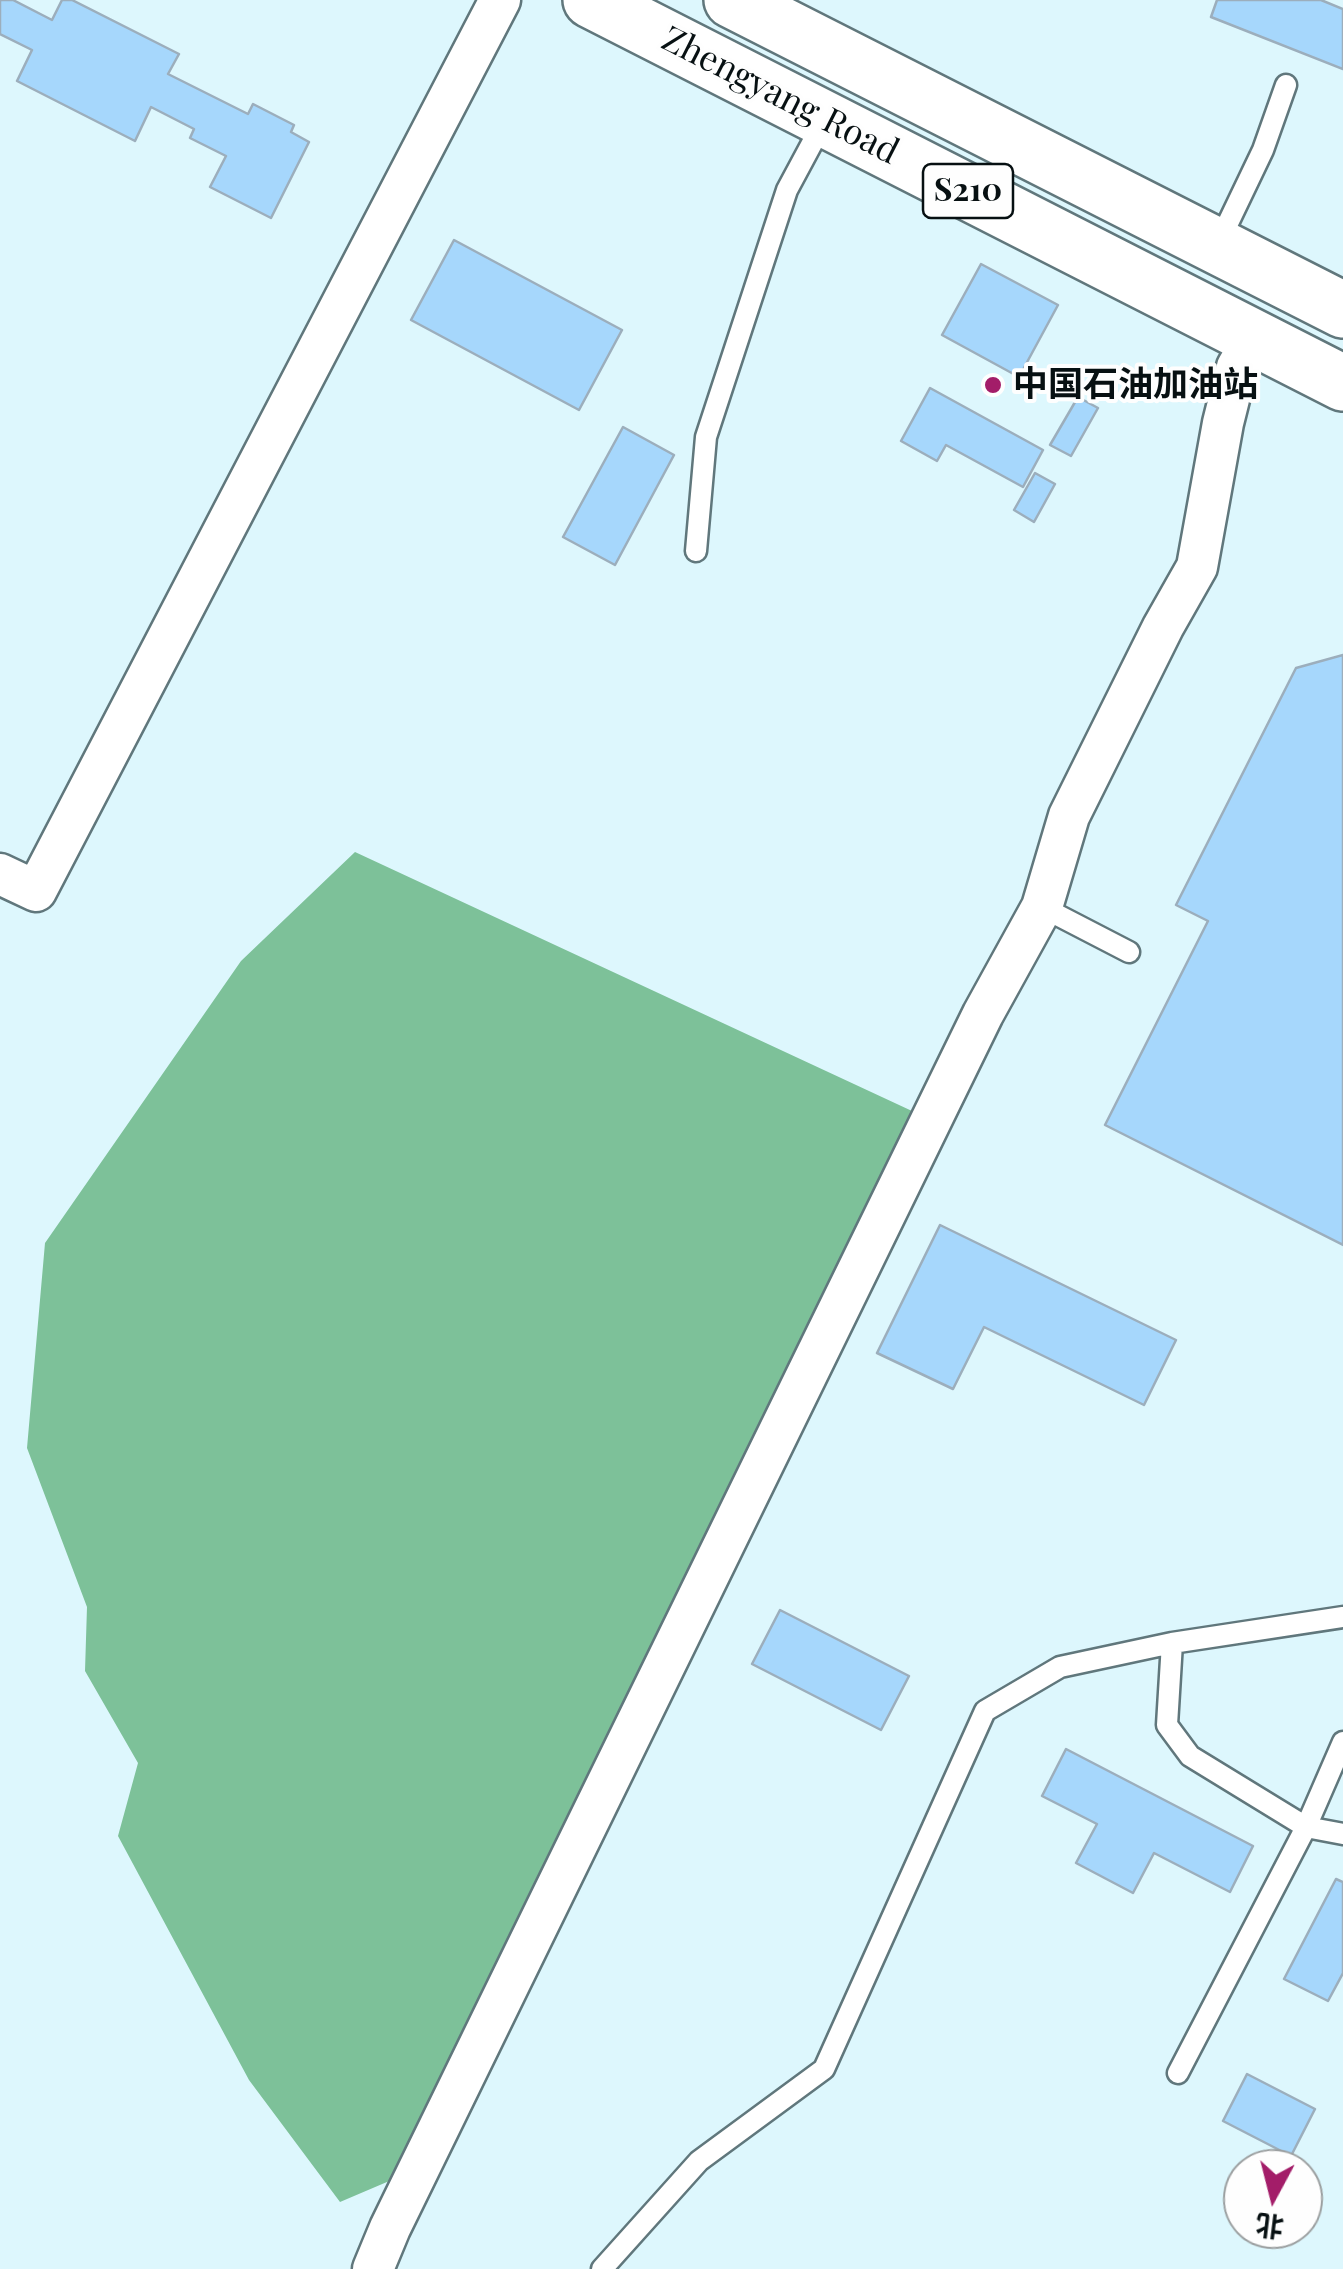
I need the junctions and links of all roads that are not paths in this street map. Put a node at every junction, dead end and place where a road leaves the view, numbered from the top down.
1 (500, 0) edge
2 (592, 0) edge
3 (732, 0) edge
4 (1286, 86) dead end
5 (825, 118) junction
6 (1217, 246) junction
7 (1343, 310) edge
8 (1254, 337) junction
9 (1343, 383) edge
10 (696, 551) dead end
11 (0, 874) edge
12 (1042, 908) junction
13 (1129, 952) dead end
14 (1343, 1617) edge
15 (1172, 1643) junction
16 (1343, 1742) edge
17 (1306, 1827) junction
18 (1343, 1834) edge
19 (1178, 2073) dead end
20 (373, 2269) edge
21 (602, 2269) edge

1 - 11 street
2 - 5 main road, Zhengyang Road / S210
3 - 6 main road, Zhengyang Road
4 - 6 lane
5 - 8 main road, Zhengyang Road / S210
5 - 10 lane
6 - 7 main road, Zhengyang Road
8 - 9 main road, Zhengyang Road / S210
8 - 12 street
12 - 13 lane
12 - 20 street
14 - 15 lane
15 - 17 lane
15 - 21 lane
16 - 17 lane
17 - 18 lane
17 - 19 lane

